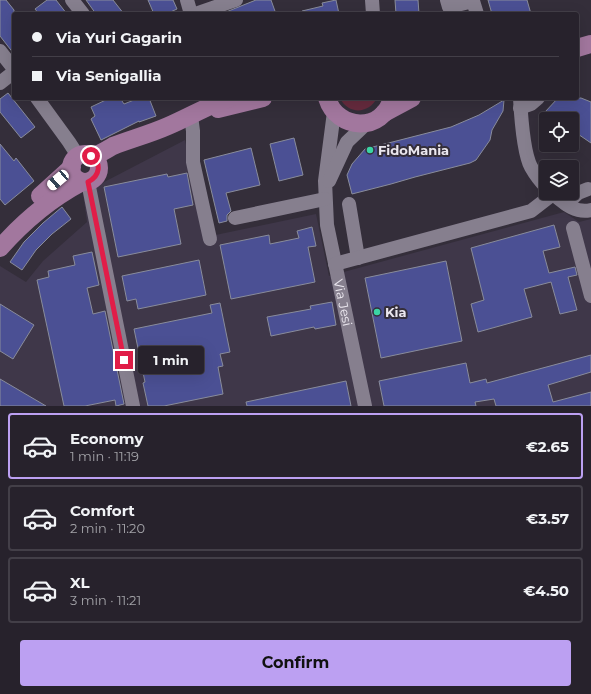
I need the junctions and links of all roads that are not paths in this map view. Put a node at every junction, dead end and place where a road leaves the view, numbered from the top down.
1 (72, 0) edge
2 (187, 0) edge
3 (236, 0) edge
4 (372, 0) edge
5 (447, 0) edge
6 (81, 12) edge
7 (190, 12) edge
8 (201, 12) edge
9 (373, 12) edge
10 (476, 12) edge
11 (591, 32) edge
12 (579, 35) edge
13 (591, 44) edge
14 (579, 47) edge
15 (0, 52) edge
16 (12, 68) edge
17 (12, 73) edge
18 (0, 83) edge
19 (38, 100) edge
20 (224, 100) edge
21 (255, 100) edge
22 (406, 100) edge
23 (536, 100) edge
24 (327, 103) edge
25 (520, 103) edge
26 (388, 106) edge
27 (190, 116) junction
28 (367, 123) junction
29 (85, 169) junction
30 (539, 180) edge
31 (588, 190) dead end
32 (325, 199) junction
33 (541, 200) edge
34 (561, 200) edge
35 (349, 204) dead end
36 (566, 204) junction
37 (591, 210) edge
38 (235, 218) dead end
39 (573, 228) dead end
40 (210, 239) dead end
41 (0, 240) edge
42 (0, 248) edge
43 (358, 258) junction
44 (336, 264) junction
45 (591, 296) edge
46 (134, 406) edge
47 (364, 406) edge

1 - 6 street
2 - 7 street
3 - 8 street
4 - 9 street
5 - 10 street
11 - 12 main road
13 - 14 main road
15 - 16 street
17 - 18 street
19 - 29 street
20 - 27 main road
21 - 27 main road
22 - 26 main road
23 - 25 street
24 - 28 main road
24 - 32 street, Via Jesi
25 - 30 street
26 - 28 main road
27 - 29 main road
27 - 40 street
28 - 32 street, Via Jesi
29 - 41 main road
29 - 42 main road
29 - 46 street
31 - 36 street
32 - 38 street
32 - 44 street, Via Jesi
33 - 43 street
34 - 36 street
35 - 43 street
36 - 37 street
39 - 45 street
43 - 44 street
44 - 47 street, Via Jesi

